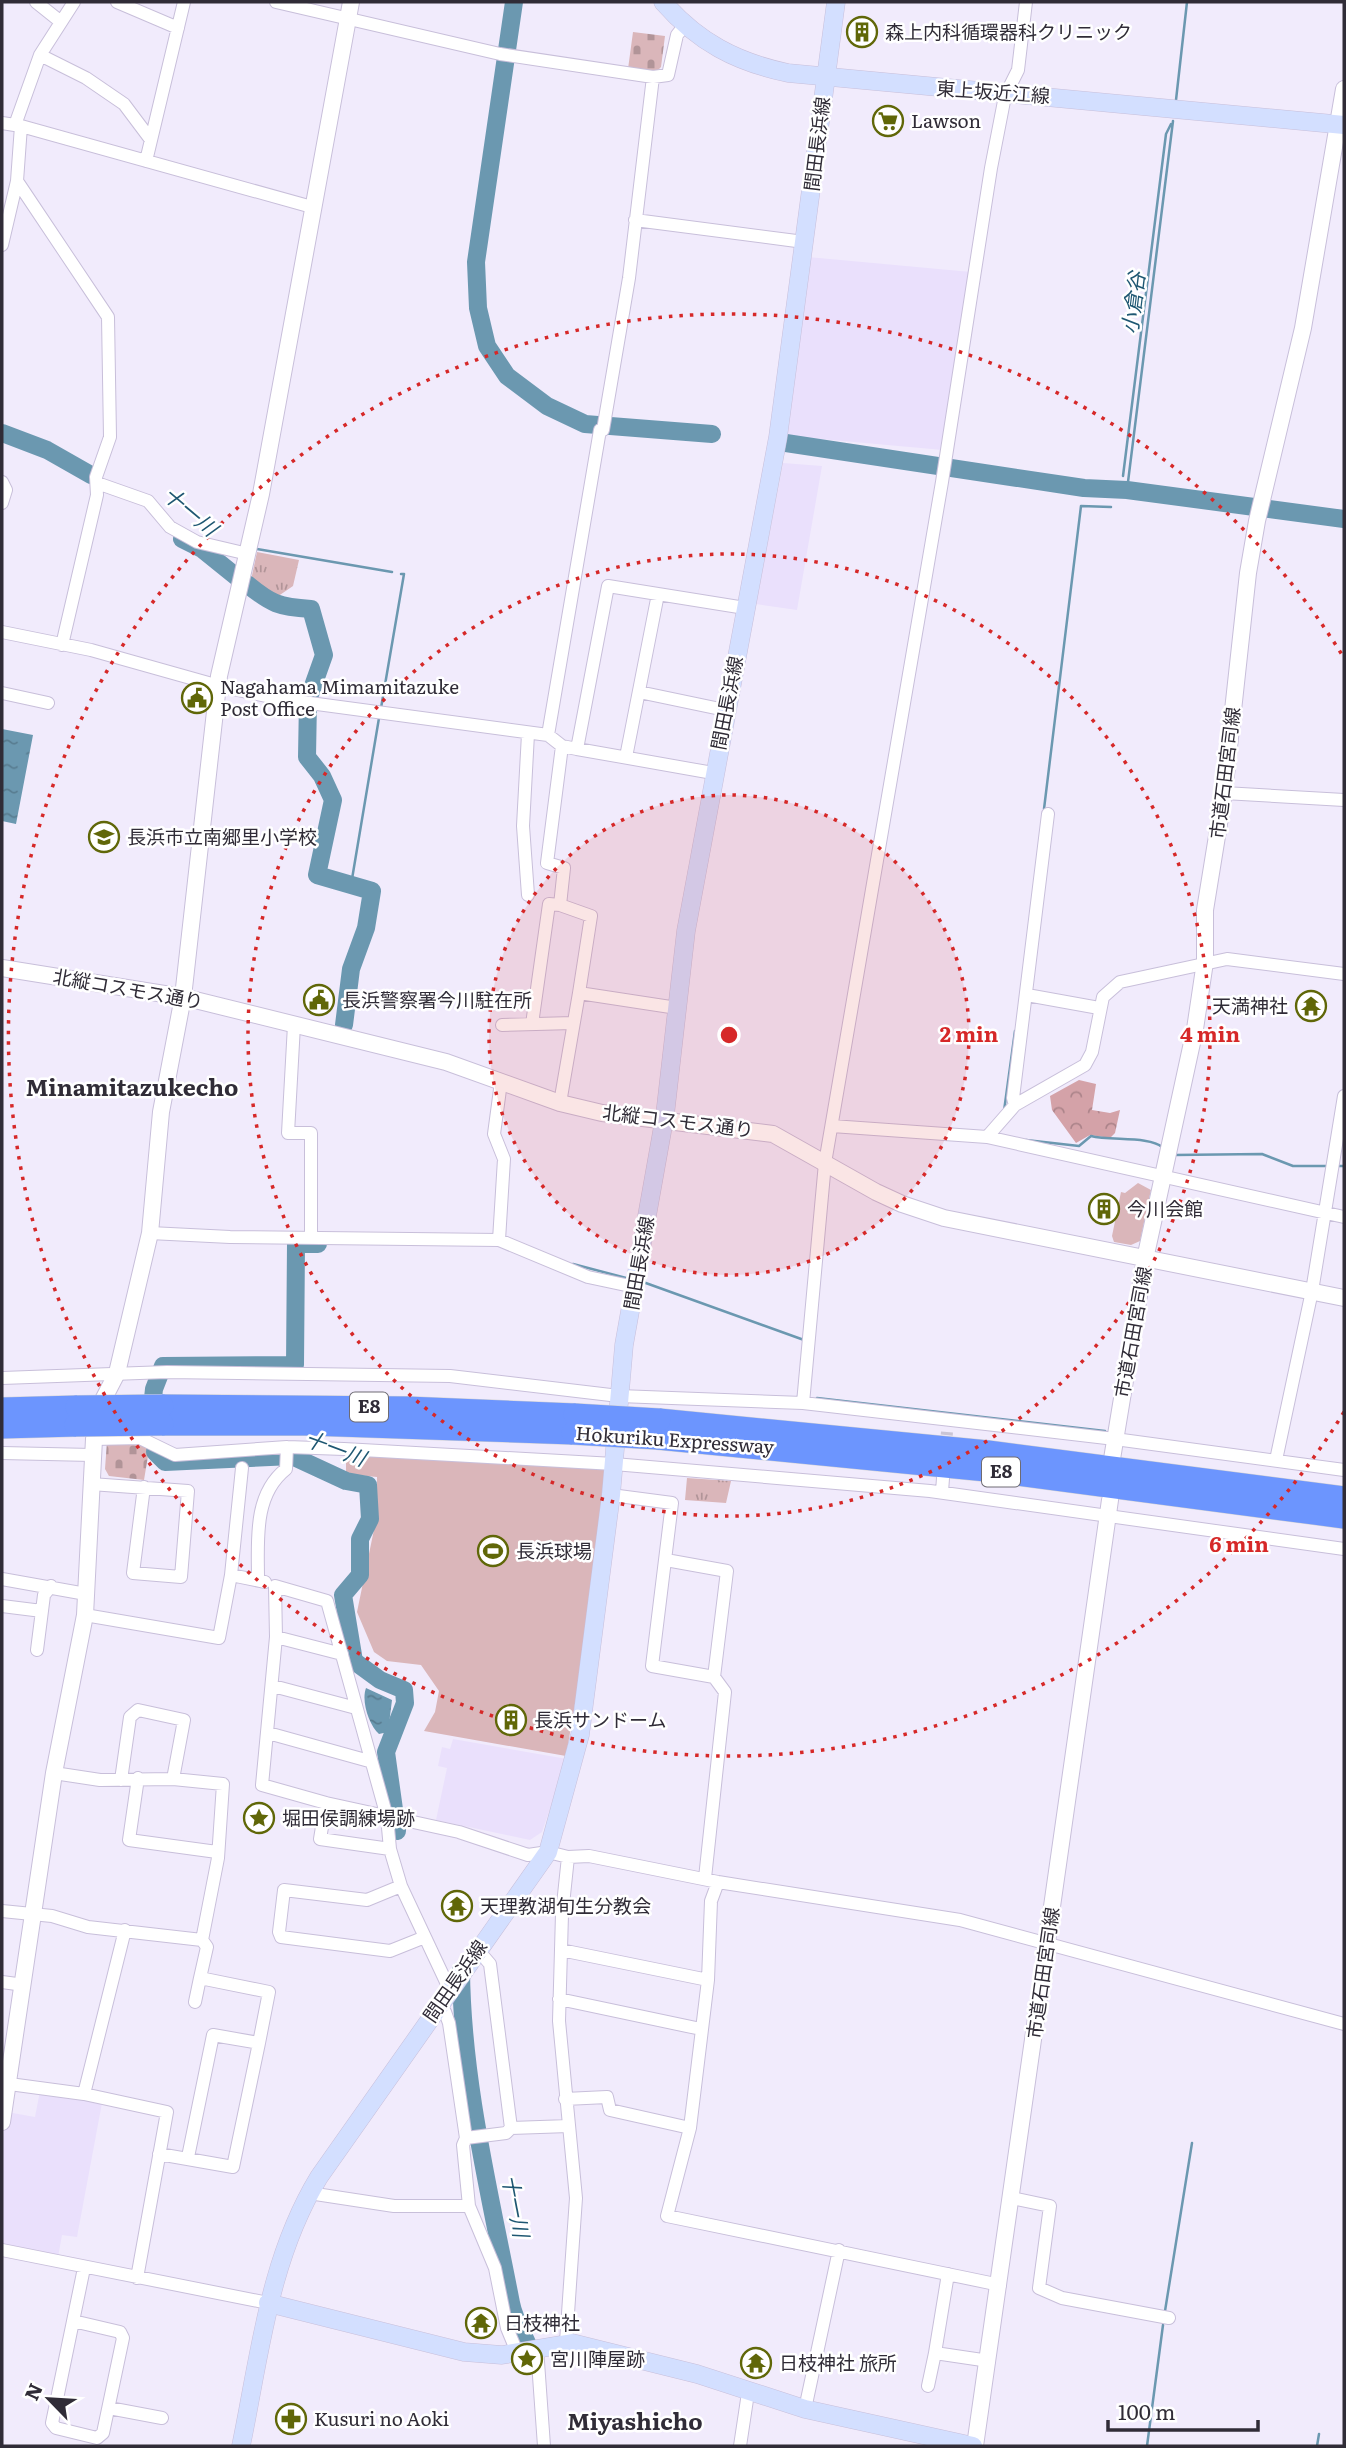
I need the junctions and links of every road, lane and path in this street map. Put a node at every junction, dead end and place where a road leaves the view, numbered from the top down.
1 (36, 2) edge
2 (74, 2) edge
3 (117, 2) edge
4 (184, 2) edge
5 (276, 2) edge
6 (351, 2) edge
7 (663, 2) edge
8 (836, 2) edge
9 (1026, 2) edge
10 (347, 20) junction
11 (61, 22) junction
12 (684, 26) junction
13 (178, 28) junction
14 (40, 55) junction
15 (653, 77) junction
16 (826, 77) junction
17 (1344, 89) edge
18 (1005, 96) junction
19 (2, 123) edge
20 (1342, 125) edge
21 (18, 126) junction
22 (151, 140) junction
23 (146, 161) junction
24 (17, 181) junction
25 (312, 207) junction
26 (635, 220) junction
27 (804, 242) junction
28 (2, 245) edge
29 (2, 482) edge
30 (97, 483) junction
31 (2, 503) edge
32 (248, 554) junction
33 (658, 594) junction
34 (745, 608) junction
35 (2, 632) edge
36 (62, 645) junction
37 (219, 686) junction
38 (2, 692) edge
39 (639, 692) junction
40 (48, 703) dead end
41 (725, 710) junction
42 (528, 734) junction
43 (548, 735) junction
44 (562, 746) junction
45 (577, 749) junction
46 (626, 757) junction
47 (713, 773) junction
48 (1224, 793) junction
49 (1344, 800) edge
50 (1048, 814) dead end
51 (528, 895) dead end
52 (560, 905) junction
53 (1205, 962) junction
54 (2, 968) edge
55 (1344, 974) edge
56 (579, 993) junction
57 (1027, 995) junction
58 (183, 997) junction
59 (677, 1008) junction
60 (1100, 1008) junction
61 (573, 1023) junction
62 (531, 1024) junction
63 (293, 1025) junction
64 (502, 1025) dead end
65 (501, 1082) junction
66 (1344, 1096) edge
67 (559, 1103) junction
68 (1015, 1105) junction
69 (664, 1119) junction
70 (832, 1126) junction
71 (987, 1137) junction
72 (825, 1163) junction
73 (1163, 1175) junction
74 (1324, 1212) junction
75 (1344, 1217) edge
76 (149, 1233) junction
77 (310, 1237) junction
78 (499, 1240) junction
79 (1145, 1259) junction
80 (635, 1287) junction
81 (1312, 1291) junction
82 (1344, 1298) edge
83 (117, 1373) junction
84 (2, 1378) edge
85 (619, 1396) junction
86 (803, 1403) junction
87 (2, 1409) edge
88 (2, 1427) edge
89 (658, 1429) junction
90 (85, 1432) junction
91 (1115, 1439) junction
92 (2, 1453) edge
93 (286, 1454) junction
94 (1112, 1459) dead end
95 (1276, 1460) junction
96 (614, 1464) junction
97 (242, 1468) dead end
98 (1344, 1470) edge
99 (943, 1478) dead end
100 (91, 1484) junction
101 (144, 1487) junction
102 (942, 1492) junction
103 (611, 1495) junction
104 (1344, 1498) edge
105 (1110, 1500) dead end
106 (1344, 1517) edge
107 (1108, 1518) junction
108 (1344, 1549) edge
109 (666, 1560) junction
110 (231, 1575) junction
111 (2, 1579) edge
112 (258, 1579) junction
113 (51, 1586) junction
114 (275, 1586) junction
115 (86, 1594) junction
116 (2, 1606) edge
117 (42, 1611) junction
118 (85, 1615) junction
119 (276, 1637) junction
120 (37, 1650) dead end
121 (342, 1654) junction
122 (714, 1677) junction
123 (273, 1686) junction
124 (356, 1707) junction
125 (268, 1733) junction
126 (369, 1761) junction
127 (54, 1773) junction
128 (138, 1778) junction
129 (173, 1779) junction
130 (121, 1780) junction
131 (326, 1803) junction
132 (387, 1817) junction
133 (390, 1849) junction
134 (217, 1852) junction
135 (548, 1852) junction
136 (568, 1857) junction
137 (705, 1878) junction
138 (718, 1882) junction
139 (401, 1886) junction
140 (2, 1910) edge
141 (35, 1914) junction
142 (125, 1930) junction
143 (425, 1937) junction
144 (202, 1940) junction
145 (1047, 1944) junction
146 (561, 1950) junction
147 (474, 1953) junction
148 (200, 1978) junction
149 (708, 1980) junction
150 (2, 1982) edge
151 (23, 1984) junction
152 (449, 1986) junction
153 (559, 1999) junction
154 (195, 2002) dead end
155 (438, 2005) junction
156 (1344, 2025) edge
157 (701, 2029) junction
158 (259, 2043) junction
159 (5, 2083) edge
160 (84, 2094) junction
161 (565, 2099) junction
162 (2, 2122) edge
163 (569, 2126) junction
164 (511, 2128) junction
165 (690, 2128) junction
166 (466, 2138) junction
167 (159, 2154) junction
168 (188, 2157) junction
169 (309, 2193) junction
170 (1012, 2198) junction
171 (469, 2206) junction
172 (2, 2250) edge
173 (839, 2250) junction
174 (84, 2268) junction
175 (948, 2274) junction
176 (137, 2278) junction
177 (1000, 2286) junction
178 (268, 2303) junction
179 (1169, 2318) dead end
180 (74, 2321) junction
181 (566, 2342) junction
182 (529, 2350) junction
183 (935, 2353) junction
184 (989, 2361) junction
185 (929, 2386) dead end
186 (748, 2393) junction
187 (109, 2408) junction
188 (805, 2409) junction
189 (162, 2418) dead end
190 (241, 2446) edge
191 (544, 2446) edge
192 (740, 2446) edge
193 (974, 2446) edge

1 - 11 street
2 - 11 street
3 - 13 street
4 - 13 street
5 - 10 street
6 - 10 street
7 - 12 main road, 東上坂近江線
8 - 16 main road, 間田長浜線
9 - 18 street
10 - 15 street
10 - 25 street
11 - 14 street
12 - 15 street
12 - 16 main road, 東上坂近江線
13 - 22 street
14 - 21 street
14 - 22 street
15 - 26 street
16 - 18 main road, 東上坂近江線
16 - 27 main road, 間田長浜線
17 - 20 street, 市道石田宮司線
18 - 20 main road, 東上坂近江線
18 - 70 street
19 - 21 street
20 - 48 street, 市道石田宮司線
21 - 23 street
21 - 24 street
22 - 23 street
23 - 25 street
24 - 28 street
24 - 30 street
25 - 32 street
26 - 27 street
26 - 43 street
27 - 34 main road, 間田長浜線
29 - 31 street
30 - 32 street
30 - 36 street
32 - 37 street
33 - 34 street
33 - 39 street
33 - 45 street
34 - 41 main road, 間田長浜線
35 - 36 street
36 - 37 street
37 - 42 street
37 - 58 street
38 - 40 street
39 - 41 street
39 - 46 street
41 - 47 main road, 間田長浜線
42 - 43 street
42 - 51 street
43 - 44 street
44 - 45 street
44 - 52 street
45 - 46 street
46 - 47 street
47 - 59 main road, 間田長浜線
48 - 49 street
48 - 53 street, 市道石田宮司線
50 - 57 street
52 - 56 street
52 - 62 street
53 - 55 street
53 - 60 street
53 - 73 street, 市道石田宮司線
54 - 58 street, 北縦コスモス通り
56 - 59 street
56 - 61 street
57 - 60 street
57 - 68 street
58 - 63 street, 北縦コスモス通り
58 - 76 street
59 - 69 main road, 間田長浜線
60 - 68 street
61 - 62 street
61 - 67 street
62 - 64 street
63 - 65 street, 北縦コスモス通り
63 - 77 street
65 - 67 street, 北縦コスモス通り
65 - 78 street
66 - 74 street
67 - 69 street, 北縦コスモス通り
68 - 71 street
69 - 72 street, 北縦コスモス通り
69 - 80 main road, 間田長浜線
70 - 71 street
70 - 72 street
71 - 73 street
72 - 79 street, 北縦コスモス通り
72 - 86 street
73 - 74 street
73 - 79 street, 市道石田宮司線
74 - 75 street
74 - 81 street
76 - 77 street
76 - 83 street
77 - 78 street
78 - 80 street
79 - 81 street, 北縦コスモス通り
79 - 91 street, 市道石田宮司線
80 - 85 main road, 間田長浜線
81 - 82 street, 北縦コスモス通り
81 - 95 street
83 - 84 street
83 - 85 street
83 - 90 street
85 - 86 street
85 - 96 main road, 間田長浜線
86 - 91 street
87 - 90 highway, Hokuriku Expressway / E8
88 - 90 highway, Hokuriku Expressway / E8
89 - 90 highway, Hokuriku Expressway / E8, bridge
89 - 104 highway, Hokuriku Expressway / E8
89 - 106 highway, Hokuriku Expressway / E8
90 - 92 street
90 - 93 street
90 - 100 street
91 - 94 street, 市道石田宮司線
91 - 95 street
93 - 96 street
93 - 112 street
95 - 98 street
96 - 102 street
96 - 103 main road, 間田長浜線
97 - 110 street
99 - 102 street
100 - 101 street
100 - 115 street
101 - 101 street
102 - 107 street
103 - 109 street
103 - 135 main road, 間田長浜線
105 - 107 street, 市道石田宮司線
107 - 108 street
107 - 145 street, 市道石田宮司線
109 - 122 street
109 - 122 street
110 - 112 street
110 - 118 street
111 - 113 street
112 - 114 street
113 - 115 street
113 - 117 street
114 - 119 street
114 - 121 street
115 - 118 street
116 - 117 street
117 - 120 street
118 - 127 street
119 - 121 street
119 - 123 street
121 - 124 street
122 - 137 street
123 - 124 street
123 - 125 street
124 - 126 street
125 - 126 street
125 - 131 street
126 - 132 street
127 - 130 street
127 - 141 street
128 - 129 street
128 - 130 street
128 - 134 street
129 - 130 street
129 - 134 street
131 - 132 street
131 - 133 street
132 - 133 street
132 - 135 street
133 - 139 street
134 - 144 street
135 - 136 street
135 - 147 main road, 間田長浜線
136 - 137 street
136 - 146 street
137 - 138 street
138 - 145 street
138 - 149 street
139 - 143 street
139 - 143 street
140 - 141 street
141 - 142 street
141 - 151 street
142 - 144 street
142 - 160 street
143 - 152 street
144 - 148 street
145 - 156 street
145 - 170 street, 市道石田宮司線
146 - 149 street
146 - 153 street
147 - 152 main road, 間田長浜線
147 - 164 street
148 - 154 street
148 - 158 street
149 - 157 street
150 - 151 street
151 - 159 street
152 - 155 main road, 間田長浜線
153 - 157 street
153 - 161 street
155 - 166 street
155 - 169 main road, 間田長浜線
157 - 165 street
158 - 168 street
158 - 168 street
159 - 160 street
159 - 162 street
160 - 167 street
161 - 163 street
161 - 165 street
163 - 164 street
163 - 181 street
164 - 166 street
165 - 173 street
166 - 171 street
167 - 168 street
167 - 176 street
169 - 171 street
169 - 178 main road, 間田長浜線
170 - 177 street, 市道石田宮司線
170 - 179 street
171 - 182 street
172 - 174 street
173 - 175 street
173 - 188 street
174 - 176 street
174 - 180 street
175 - 177 street
175 - 183 street
176 - 178 street
177 - 184 street, 市道石田宮司線
178 - 182 main road
178 - 190 main road, 間田長浜線
180 - 187 street
180 - 187 street
181 - 182 main road
181 - 186 main road
182 - 191 street
183 - 184 street
183 - 185 street
184 - 193 street, 市道石田宮司線
186 - 188 main road
186 - 192 street
187 - 189 street
188 - 193 main road

